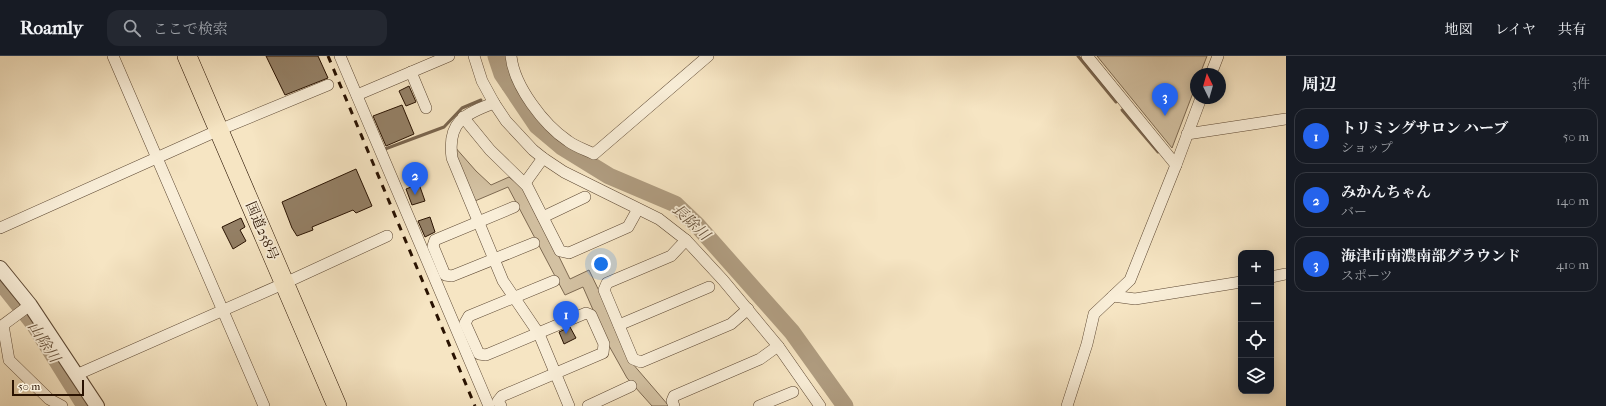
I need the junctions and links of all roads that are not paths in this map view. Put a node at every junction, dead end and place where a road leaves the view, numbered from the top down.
1 (112, 56) edge
2 (187, 56) edge
3 (340, 56) edge
4 (449, 56) edge
5 (474, 56) edge
6 (511, 56) edge
7 (708, 56) edge
8 (1087, 56) edge
9 (1218, 56) edge
10 (1213, 68) edge
11 (411, 72) junction
12 (328, 85) dead end
13 (357, 95) junction
14 (494, 103) junction
15 (1199, 104) edge
16 (426, 108) dead end
17 (463, 117) junction
18 (1286, 119) edge
19 (219, 130) junction
20 (1187, 134) junction
21 (156, 158) junction
22 (543, 158) junction
23 (1176, 165) junction
24 (525, 183) junction
25 (585, 197) dead end
26 (514, 207) dead end
27 (638, 209) junction
28 (543, 216) junction
29 (478, 222) junction
30 (0, 228) edge
31 (386, 236) dead end
32 (686, 240) junction
33 (534, 243) dead end
34 (493, 259) junction
35 (0, 268) edge
36 (1286, 274) edge
37 (1274, 276) edge
38 (554, 281) dead end
39 (1238, 282) edge
40 (285, 283) junction
41 (709, 287) dead end
42 (1113, 296) junction
43 (514, 297) junction
44 (29, 306) junction
45 (223, 310) junction
46 (748, 310) junction
47 (619, 325) junction
48 (539, 334) junction
49 (778, 346) junction
50 (556, 373) junction
51 (76, 375) junction
52 (631, 386) dead end
53 (793, 392) dead end
54 (62, 406) edge
55 (97, 406) edge
56 (264, 406) edge
57 (337, 406) edge
58 (489, 406) edge
59 (500, 406) edge
60 (570, 406) edge
61 (588, 406) edge
62 (674, 406) edge
63 (759, 406) edge
64 (820, 406) edge
65 (1067, 406) edge

1 - 21 street
2 - 19 highway, 国道258号
3 - 13 street
4 - 11 street
5 - 14 street
6 - 7 street
8 - 23 street
9 - 10 street
11 - 13 street
11 - 16 street
12 - 19 street
13 - 58 street
14 - 17 street
14 - 22 street
15 - 20 street
17 - 24 street
17 - 29 street
18 - 20 street
19 - 21 street
19 - 40 highway, 国道258号
20 - 23 street
21 - 30 street
21 - 45 street
22 - 24 street
22 - 27 street
23 - 42 street
24 - 28 street
25 - 28 street
26 - 29 street
27 - 28 street
27 - 32 street
29 - 34 street
29 - 34 street
31 - 40 street
32 - 46 street
32 - 47 street
33 - 34 street
34 - 43 street
35 - 44 street
36 - 37 street
38 - 43 street
39 - 42 street
40 - 45 street
40 - 57 highway, 国道258号
41 - 47 street
42 - 65 street
43 - 48 street
43 - 48 street
44 - 51 street
44 - 54 street
45 - 51 street
45 - 56 street
46 - 47 street
46 - 49 street
48 - 50 street
48 - 50 street
49 - 62 street
49 - 64 street
50 - 59 street
50 - 60 street
51 - 55 street
52 - 61 street
53 - 63 street

